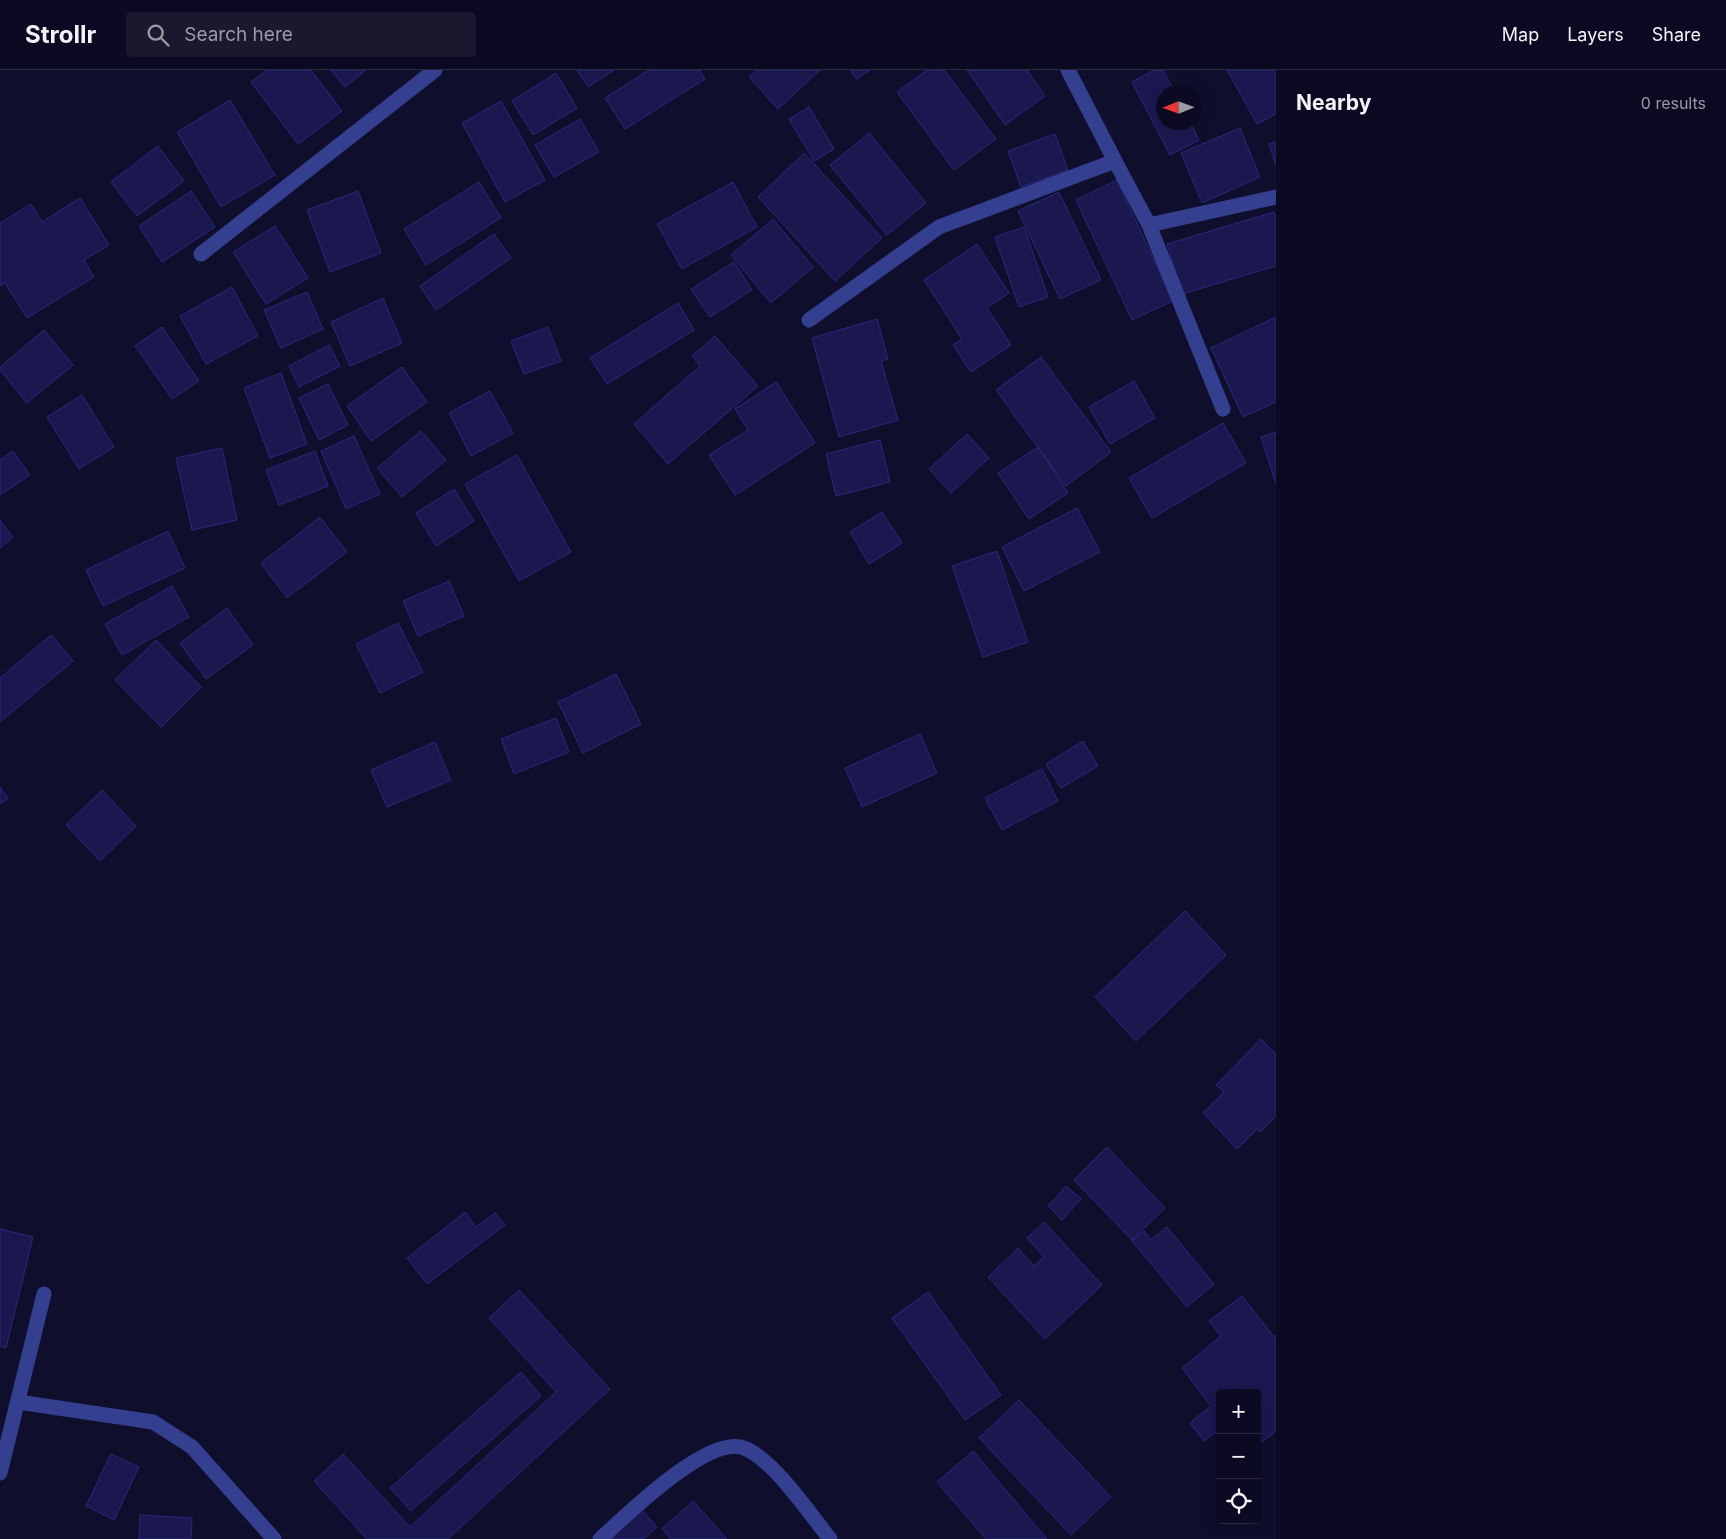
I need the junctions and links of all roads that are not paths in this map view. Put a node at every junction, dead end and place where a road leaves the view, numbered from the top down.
1 (435, 70) edge
2 (1068, 70) edge
3 (1115, 161) junction
4 (1276, 197) edge
5 (1149, 225) junction
6 (201, 254) dead end
7 (809, 320) dead end
8 (1223, 409) dead end
9 (44, 1294) dead end
10 (18, 1402) junction
11 (0, 1473) edge
12 (274, 1539) edge
13 (600, 1539) edge
14 (830, 1539) edge

1 - 6 street
2 - 3 street
3 - 5 street
3 - 7 street
4 - 5 street
5 - 8 street
9 - 10 street
10 - 11 street
10 - 12 street
13 - 14 street

